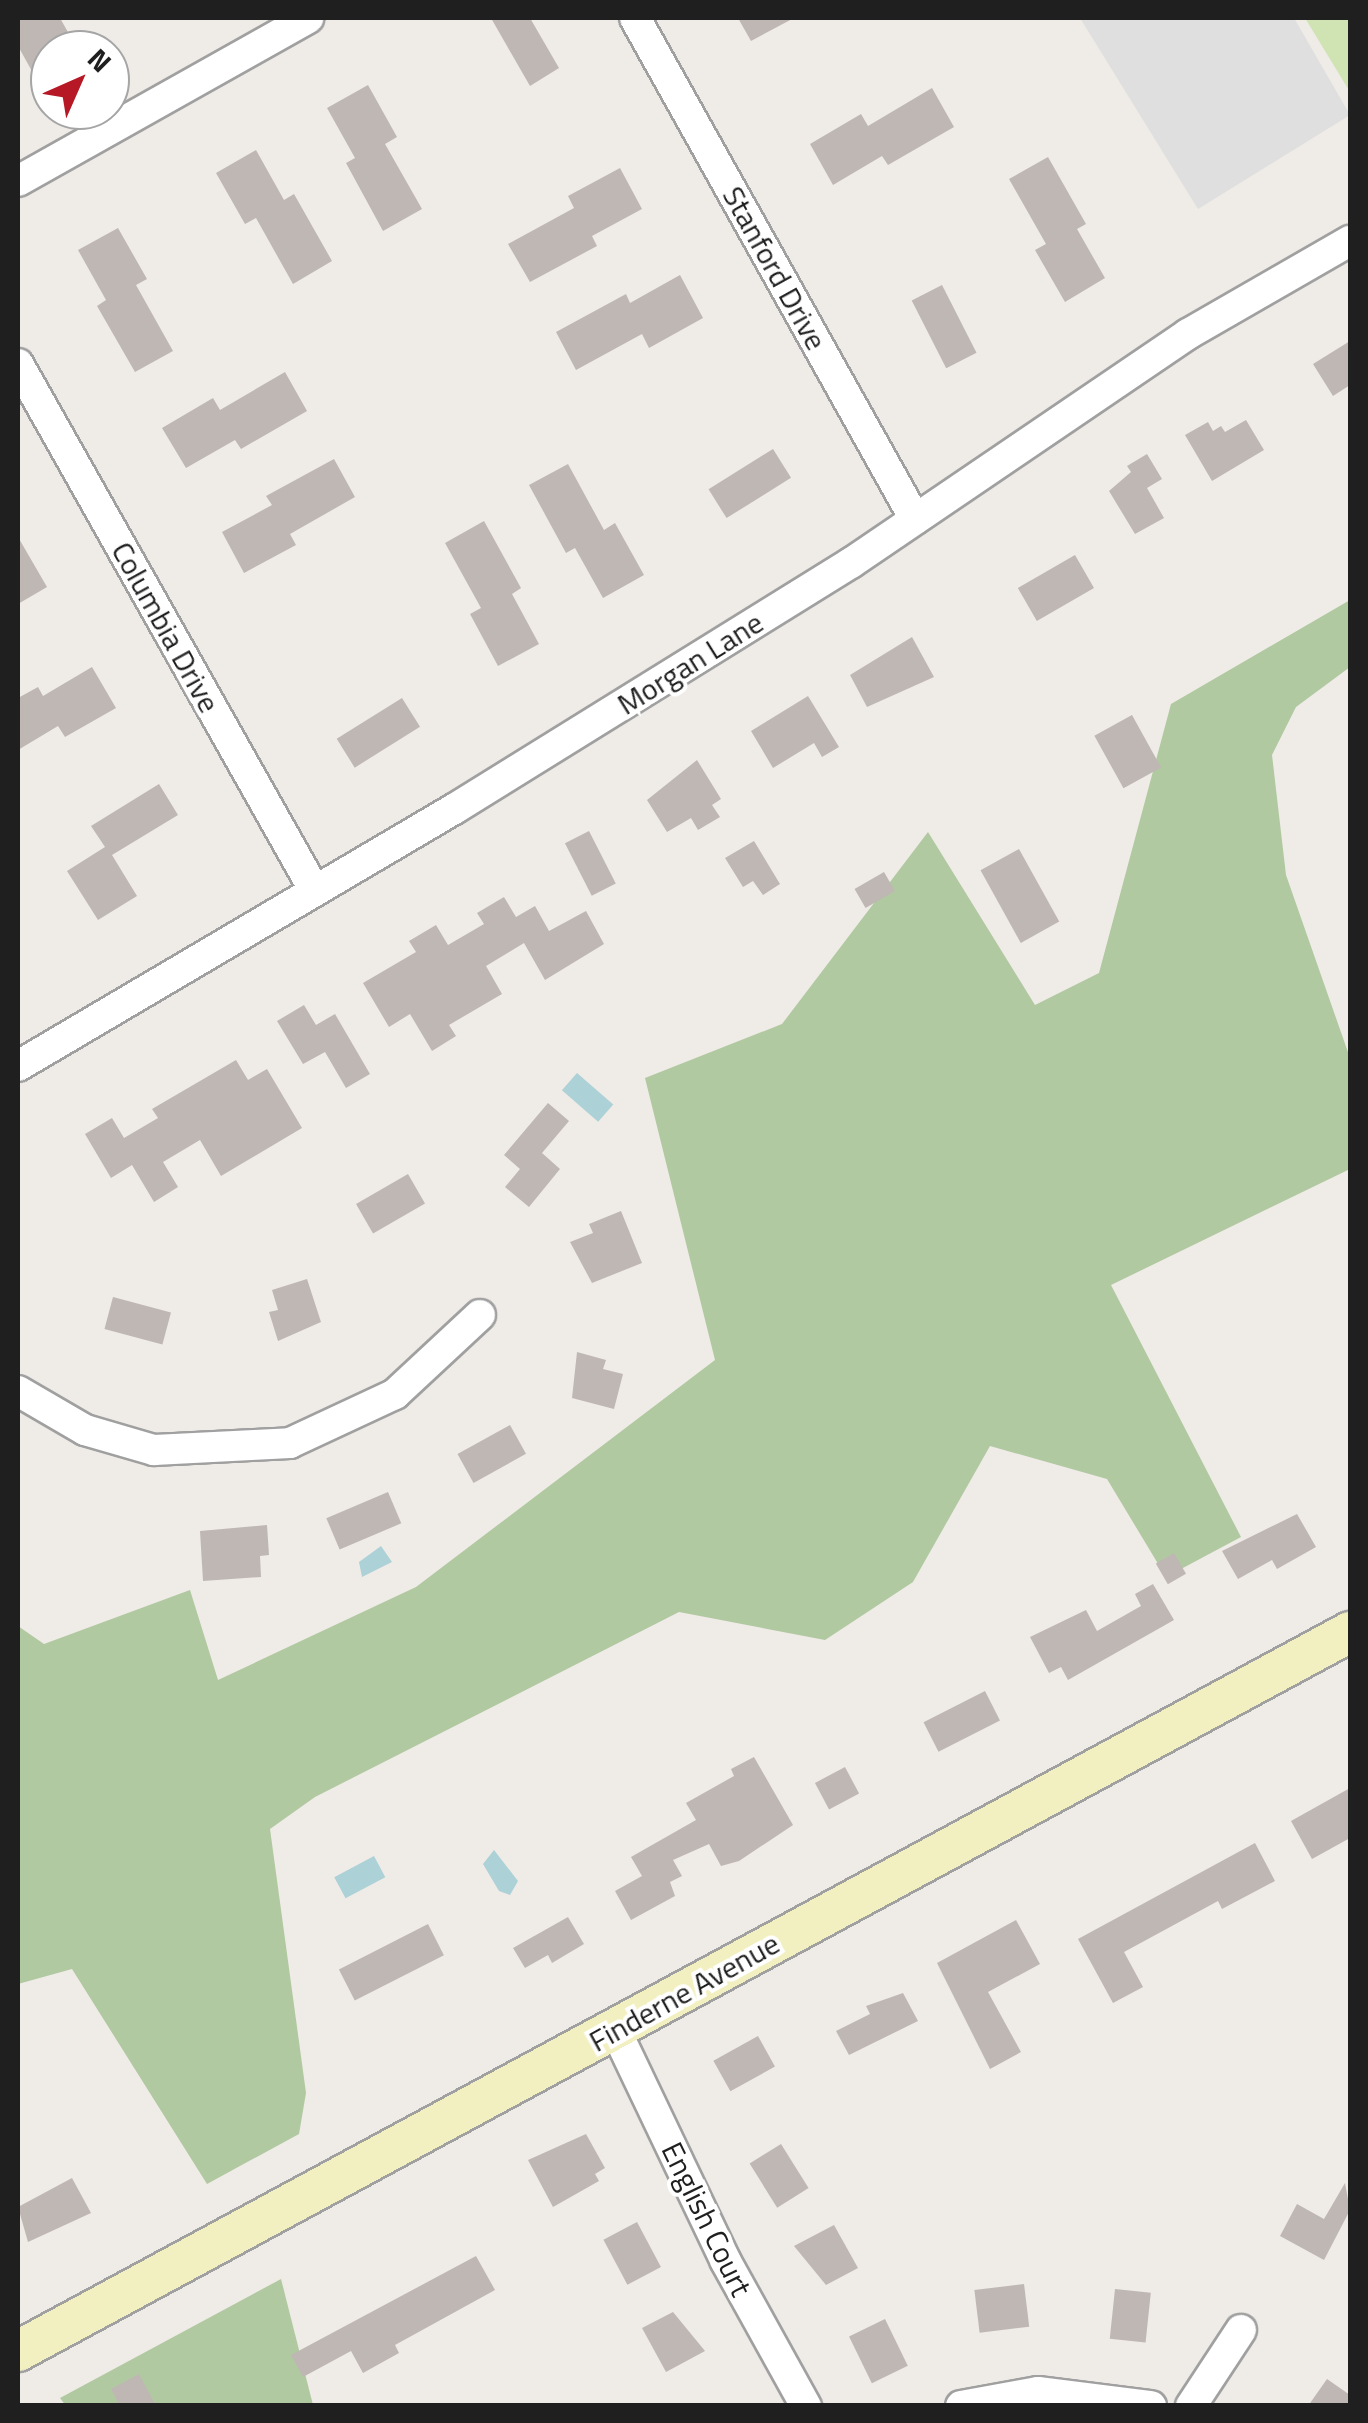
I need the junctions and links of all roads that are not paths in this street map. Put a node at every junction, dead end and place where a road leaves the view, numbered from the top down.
1 (308, 18) edge
2 (634, 18) edge
3 (18, 181) edge
4 (1350, 240) edge
5 (18, 364) edge
6 (915, 519) junction
7 (315, 891) junction
8 (18, 1066) edge
9 (480, 1315) dead end
10 (18, 1391) edge
11 (1350, 1632) edge
12 (615, 2029) junction
13 (1241, 2330) dead end
14 (18, 2351) edge
15 (806, 2406) edge
16 (961, 2406) edge
17 (1151, 2406) edge
18 (1191, 2406) edge

1 - 3 street
2 - 6 street, Stanford Drive
4 - 6 street, Morgan Lane
5 - 7 street, Columbia Drive
6 - 7 street, Morgan Lane
7 - 8 street, Morgan Lane
9 - 10 street
11 - 12 main road, Finderne Avenue
12 - 14 main road, Finderne Avenue
12 - 15 street, English Court
13 - 18 street
16 - 17 street

